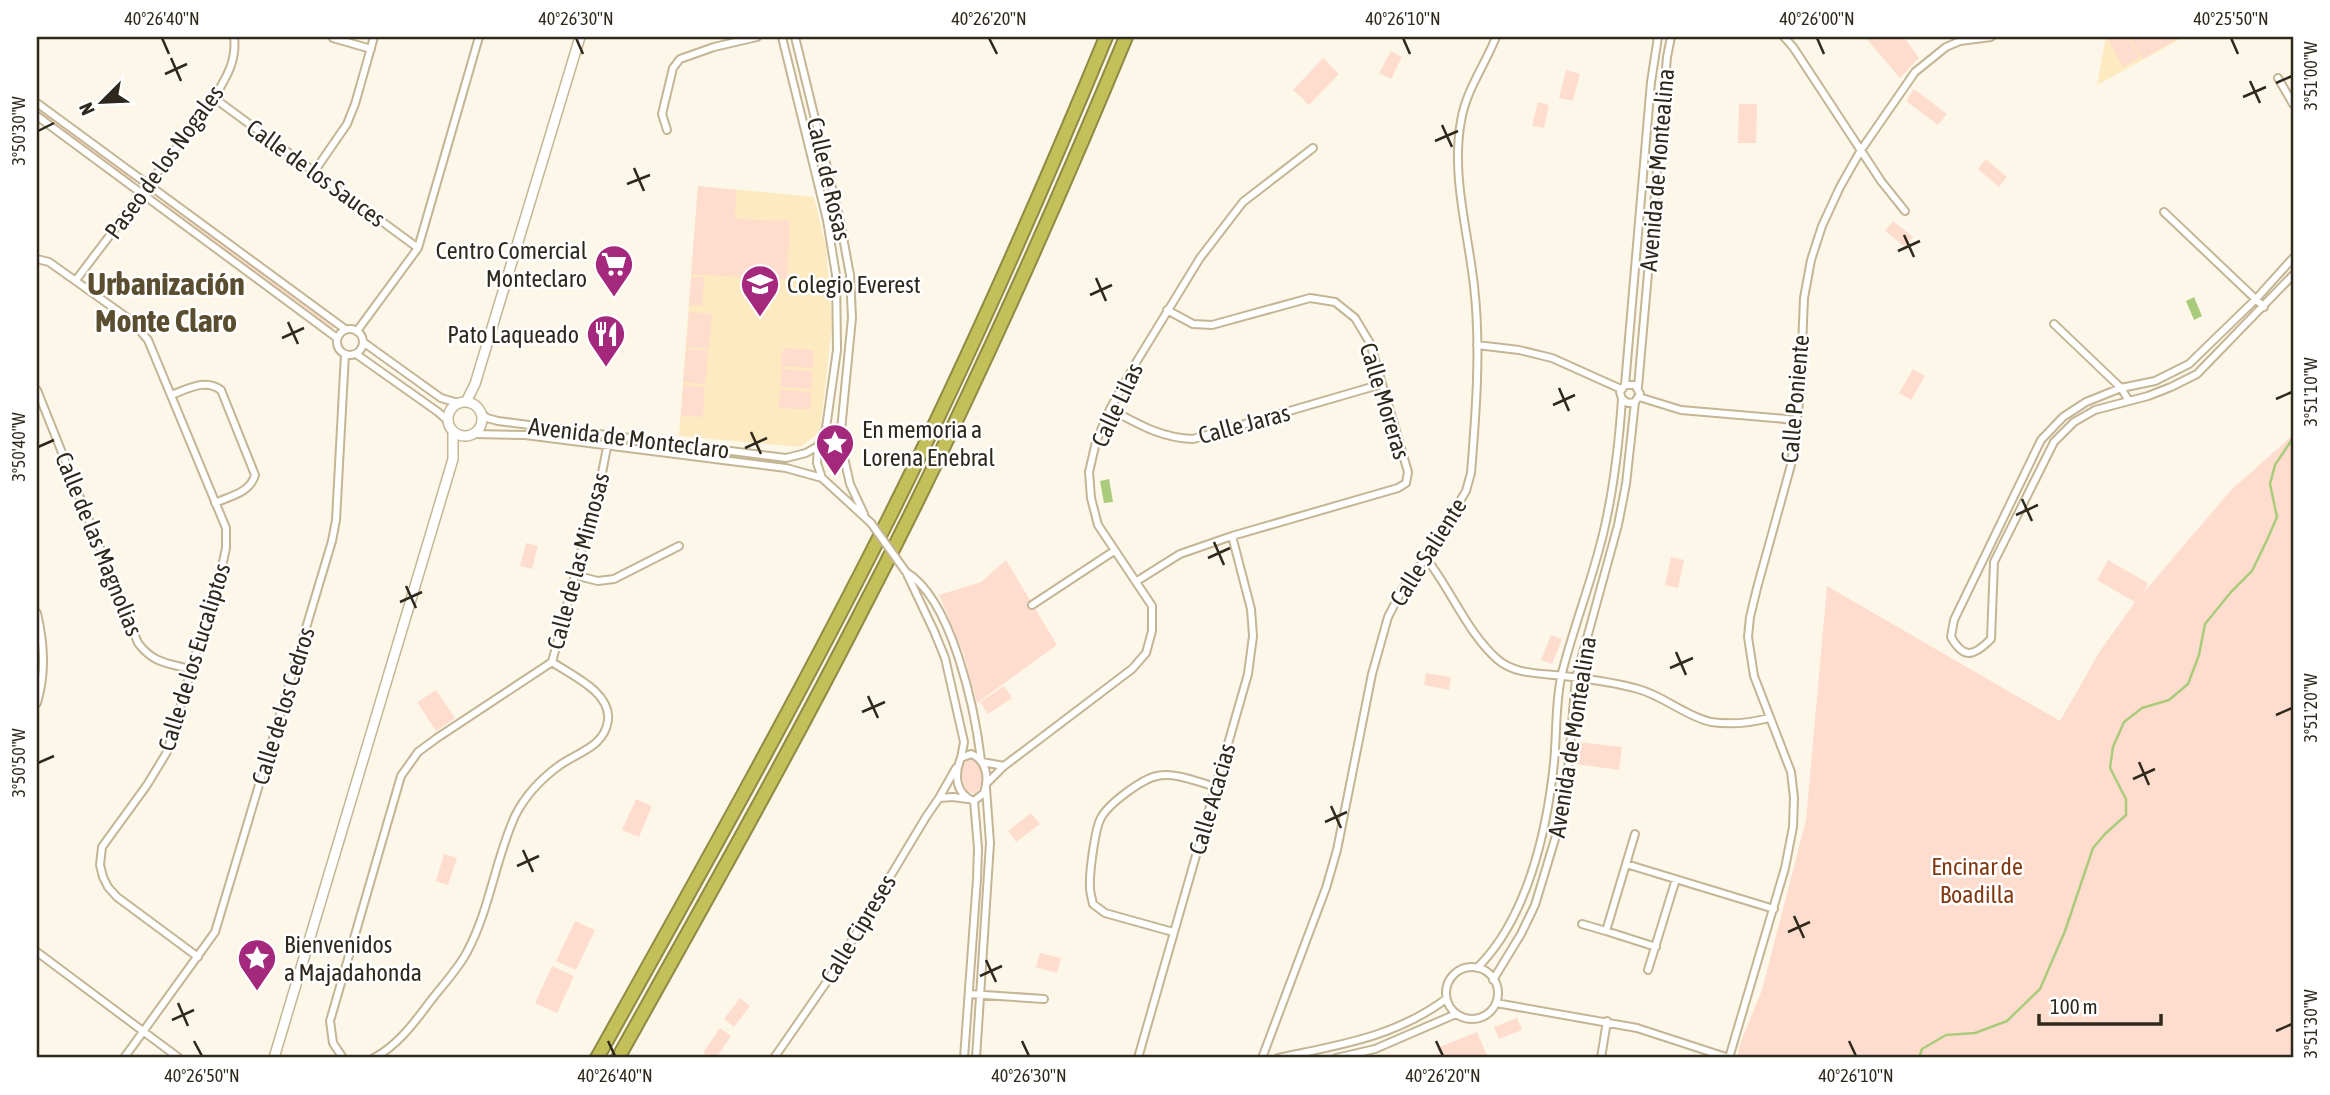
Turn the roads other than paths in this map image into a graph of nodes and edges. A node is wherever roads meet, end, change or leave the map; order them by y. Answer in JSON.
{"nodes":[{"id":1,"x":234,"y":37,"type":"edge"},
{"id":2,"x":374,"y":37,"type":"edge"},
{"id":3,"x":479,"y":37,"type":"edge"},
{"id":4,"x":580,"y":37,"type":"edge"},
{"id":5,"x":712,"y":37,"type":"edge"},
{"id":6,"x":757,"y":37,"type":"edge"},
{"id":7,"x":782,"y":37,"type":"edge"},
{"id":8,"x":795,"y":37,"type":"edge"},
{"id":9,"x":1107,"y":37,"type":"edge"},
{"id":10,"x":1126,"y":37,"type":"edge"},
{"id":11,"x":1496,"y":37,"type":"edge"},
{"id":12,"x":1658,"y":37,"type":"edge"},
{"id":13,"x":1671,"y":37,"type":"edge"},
{"id":14,"x":1784,"y":37,"type":"edge"},
{"id":15,"x":1991,"y":37,"type":"edge"},
{"id":16,"x":333,"y":38,"type":"dead end"},
{"id":17,"x":714,"y":47,"type":"junction"},
{"id":18,"x":371,"y":49,"type":"junction"},
{"id":19,"x":2278,"y":78,"type":"dead end"},
{"id":20,"x":214,"y":98,"type":"junction"},
{"id":21,"x":37,"y":103,"type":"edge"},
{"id":22,"x":2293,"y":104,"type":"edge"},
{"id":23,"x":37,"y":116,"type":"edge"},
{"id":24,"x":667,"y":130,"type":"dead end"},
{"id":25,"x":1313,"y":148,"type":"dead end"},
{"id":26,"x":1861,"y":150,"type":"junction"},
{"id":27,"x":314,"y":172,"type":"junction"},
{"id":28,"x":148,"y":185,"type":"junction"},
{"id":29,"x":141,"y":194,"type":"junction"},
{"id":30,"x":1905,"y":211,"type":"dead end"},
{"id":31,"x":2164,"y":212,"type":"dead end"},
{"id":32,"x":418,"y":248,"type":"junction"},
{"id":33,"x":2293,"y":258,"type":"edge"},
{"id":34,"x":37,"y":259,"type":"edge"},
{"id":35,"x":2293,"y":275,"type":"edge"},
{"id":36,"x":76,"y":281,"type":"junction"},
{"id":37,"x":2256,"y":299,"type":"junction"},
{"id":38,"x":2264,"y":307,"type":"junction"},
{"id":39,"x":1167,"y":310,"type":"junction"},
{"id":40,"x":2054,"y":324,"type":"dead end"},
{"id":41,"x":345,"y":329,"type":"junction"},
{"id":42,"x":357,"y":331,"type":"junction"},
{"id":43,"x":337,"y":338,"type":"junction"},
{"id":44,"x":363,"y":342,"type":"junction"},
{"id":45,"x":1476,"y":345,"type":"junction"},
{"id":46,"x":345,"y":354,"type":"junction"},
{"id":47,"x":356,"y":354,"type":"junction"},
{"id":48,"x":475,"y":384,"type":"junction"},
{"id":49,"x":1382,"y":384,"type":"junction"},
{"id":50,"x":1623,"y":387,"type":"junction"},
{"id":51,"x":1637,"y":387,"type":"junction"},
{"id":52,"x":2121,"y":388,"type":"junction"},
{"id":53,"x":37,"y":390,"type":"edge"},
{"id":54,"x":171,"y":395,"type":"junction"},
{"id":55,"x":1622,"y":399,"type":"junction"},
{"id":56,"x":1637,"y":399,"type":"junction"},
{"id":57,"x":2129,"y":401,"type":"junction"},
{"id":58,"x":462,"y":402,"type":"junction"},
{"id":59,"x":1110,"y":409,"type":"junction"},
{"id":60,"x":480,"y":410,"type":"junction"},
{"id":61,"x":1797,"y":420,"type":"junction"},
{"id":62,"x":448,"y":421,"type":"junction"},
{"id":63,"x":453,"y":432,"type":"junction"},
{"id":64,"x":471,"y":435,"type":"junction"},
{"id":65,"x":608,"y":437,"type":"junction"},
{"id":66,"x":819,"y":444,"type":"junction"},
{"id":67,"x":606,"y":446,"type":"junction"},
{"id":68,"x":842,"y":449,"type":"junction"},
{"id":69,"x":452,"y":463,"type":"junction"},
{"id":70,"x":822,"y":478,"type":"junction"},
{"id":71,"x":849,"y":479,"type":"junction"},
{"id":72,"x":835,"y":488,"type":"junction"},
{"id":73,"x":215,"y":503,"type":"junction"},
{"id":74,"x":865,"y":516,"type":"junction"},
{"id":75,"x":1232,"y":537,"type":"junction"},
{"id":76,"x":679,"y":546,"type":"dead end"},
{"id":77,"x":1114,"y":551,"type":"junction"},
{"id":78,"x":1426,"y":558,"type":"junction"},
{"id":79,"x":906,"y":572,"type":"junction"},
{"id":80,"x":574,"y":575,"type":"junction"},
{"id":81,"x":1137,"y":581,"type":"junction"},
{"id":82,"x":1032,"y":605,"type":"dead end"},
{"id":83,"x":37,"y":613,"type":"edge"},
{"id":84,"x":40,"y":660,"type":"edge"},
{"id":85,"x":552,"y":662,"type":"junction"},
{"id":86,"x":190,"y":669,"type":"junction"},
{"id":87,"x":1562,"y":676,"type":"junction"},
{"id":88,"x":1576,"y":678,"type":"junction"},
{"id":89,"x":37,"y":703,"type":"edge"},
{"id":90,"x":1769,"y":718,"type":"junction"},
{"id":91,"x":961,"y":758,"type":"junction"},
{"id":92,"x":981,"y":761,"type":"junction"},
{"id":93,"x":957,"y":766,"type":"junction"},
{"id":94,"x":1004,"y":766,"type":"junction"},
{"id":95,"x":986,"y":785,"type":"junction"},
{"id":96,"x":1216,"y":787,"type":"junction"},
{"id":97,"x":940,"y":798,"type":"junction"},
{"id":98,"x":971,"y":800,"type":"junction"},
{"id":99,"x":1635,"y":834,"type":"dead end"},
{"id":100,"x":1626,"y":864,"type":"junction"},
{"id":101,"x":1676,"y":879,"type":"junction"},
{"id":102,"x":1774,"y":909,"type":"junction"},
{"id":103,"x":1581,"y":924,"type":"dead end"},
{"id":104,"x":1605,"y":931,"type":"junction"},
{"id":105,"x":1173,"y":932,"type":"junction"},
{"id":106,"x":1656,"y":947,"type":"junction"},
{"id":107,"x":37,"y":952,"type":"edge"},
{"id":108,"x":198,"y":957,"type":"junction"},
{"id":109,"x":1477,"y":968,"type":"junction"},
{"id":110,"x":1648,"y":970,"type":"dead end"},
{"id":111,"x":1493,"y":980,"type":"junction"},
{"id":112,"x":969,"y":994,"type":"junction"},
{"id":113,"x":981,"y":995,"type":"junction"},
{"id":114,"x":1044,"y":999,"type":"dead end"},
{"id":115,"x":1446,"y":999,"type":"junction"},
{"id":116,"x":1496,"y":1003,"type":"junction"},
{"id":117,"x":1456,"y":1014,"type":"junction"},
{"id":118,"x":1608,"y":1021,"type":"junction"},
{"id":119,"x":144,"y":1032,"type":"junction"},
{"id":120,"x":124,"y":1058,"type":"edge"},
{"id":121,"x":179,"y":1058,"type":"edge"},
{"id":122,"x":274,"y":1058,"type":"edge"},
{"id":123,"x":343,"y":1058,"type":"edge"},
{"id":124,"x":374,"y":1058,"type":"edge"},
{"id":125,"x":597,"y":1058,"type":"edge"},
{"id":126,"x":618,"y":1058,"type":"edge"},
{"id":127,"x":774,"y":1058,"type":"edge"},
{"id":128,"x":964,"y":1058,"type":"edge"},
{"id":129,"x":976,"y":1058,"type":"edge"},
{"id":130,"x":1138,"y":1058,"type":"edge"},
{"id":131,"x":1262,"y":1058,"type":"edge"},
{"id":132,"x":1278,"y":1058,"type":"edge"},
{"id":133,"x":1336,"y":1058,"type":"edge"},
{"id":134,"x":1601,"y":1058,"type":"edge"},
{"id":135,"x":1729,"y":1058,"type":"edge"}],
"edges":[{"from":1,"to":20,"type":"street","name":"Paseo de los Nogales"},
{"from":2,"to":18,"type":"street"},
{"from":3,"to":32,"type":"street"},
{"from":4,"to":48,"type":"street"},
{"from":5,"to":17,"type":"street"},
{"from":6,"to":17,"type":"street"},
{"from":7,"to":66,"type":"street","name":"Calle de Rosas"},
{"from":8,"to":68,"type":"street","name":"Calle de Rosas"},
{"from":9,"to":125,"type":"highway"},
{"from":10,"to":126,"type":"highway"},
{"from":11,"to":45,"type":"street","name":"Calle Saliente"},
{"from":12,"to":50,"type":"street","name":"Avenida de Montealina"},
{"from":13,"to":51,"type":"street","name":"Avenida de Montealina"},
{"from":14,"to":26,"type":"street"},
{"from":15,"to":26,"type":"street","name":"Calle Poniente"},
{"from":16,"to":18,"type":"street"},
{"from":17,"to":24,"type":"street"},
{"from":18,"to":27,"type":"street"},
{"from":19,"to":22,"type":"street"},
{"from":20,"to":27,"type":"street","name":"Calle de los Sauces"},
{"from":20,"to":28,"type":"street","name":"Paseo de los Nogales"},
{"from":21,"to":28,"type":"street"},
{"from":23,"to":29,"type":"street"},
{"from":25,"to":39,"type":"street","name":"Calle Lilas"},
{"from":26,"to":30,"type":"street"},
{"from":26,"to":61,"type":"street","name":"Calle Poniente"},
{"from":27,"to":32,"type":"street","name":"Calle de los Sauces"},
{"from":28,"to":29,"type":"street","name":"Paseo de los Nogales"},
{"from":28,"to":41,"type":"street"},
{"from":29,"to":36,"type":"street","name":"Paseo de los Nogales"},
{"from":29,"to":43,"type":"street"},
{"from":31,"to":37,"type":"street"},
{"from":32,"to":42,"type":"street"},
{"from":33,"to":37,"type":"street"},
{"from":34,"to":36,"type":"street","name":"Calle de los Eucaliptos"},
{"from":35,"to":38,"type":"street"},
{"from":36,"to":54,"type":"street","name":"Calle de los Eucaliptos"},
{"from":37,"to":38,"type":"street"},
{"from":37,"to":52,"type":"street"},
{"from":38,"to":57,"type":"street"},
{"from":39,"to":49,"type":"street","name":"Calle Moreras"},
{"from":39,"to":59,"type":"street","name":"Calle Lilas"},
{"from":40,"to":52,"type":"street"},
{"from":41,"to":42,"type":"street"},
{"from":41,"to":43,"type":"street"},
{"from":42,"to":44,"type":"street"},
{"from":43,"to":46,"type":"street"},
{"from":44,"to":47,"type":"street"},
{"from":44,"to":58,"type":"street"},
{"from":45,"to":50,"type":"street"},
{"from":45,"to":78,"type":"street","name":"Calle Saliente"},
{"from":46,"to":47,"type":"street"},
{"from":46,"to":108,"type":"street","name":"Calle de los Cedros"},
{"from":47,"to":62,"type":"street"},
{"from":48,"to":58,"type":"street"},
{"from":48,"to":60,"type":"street"},
{"from":49,"to":59,"type":"street","name":"Calle Jaras"},
{"from":49,"to":75,"type":"street","name":"Calle Moreras"},
{"from":50,"to":51,"type":"street"},
{"from":50,"to":55,"type":"street"},
{"from":51,"to":56,"type":"street"},
{"from":52,"to":57,"type":"street"},
{"from":52,"to":57,"type":"street"},
{"from":53,"to":86,"type":"street","name":"Calle de las Magnolias"},
{"from":54,"to":73,"type":"street","name":"Calle de los Eucaliptos"},
{"from":54,"to":73,"type":"street"},
{"from":55,"to":56,"type":"street"},
{"from":55,"to":87,"type":"street","name":"Avenida de Montealina"},
{"from":56,"to":61,"type":"street"},
{"from":56,"to":88,"type":"street","name":"Avenida de Montealina"},
{"from":58,"to":60,"type":"street"},
{"from":58,"to":62,"type":"street"},
{"from":59,"to":77,"type":"street","name":"Calle Lilas"},
{"from":60,"to":64,"type":"street"},
{"from":60,"to":65,"type":"street","name":"Avenida de Monteclaro"},
{"from":61,"to":90,"type":"street","name":"Calle Poniente"},
{"from":62,"to":63,"type":"street"},
{"from":63,"to":64,"type":"street"},
{"from":63,"to":69,"type":"street"},
{"from":64,"to":67,"type":"street","name":"Avenida de Monteclaro"},
{"from":64,"to":69,"type":"street"},
{"from":65,"to":66,"type":"street","name":"Avenida de Monteclaro"},
{"from":65,"to":67,"type":"street","name":"Calle de las Mimosas"},
{"from":66,"to":68,"type":"street"},
{"from":66,"to":70,"type":"street","name":"Calle de Rosas"},
{"from":67,"to":70,"type":"street","name":"Avenida de Monteclaro"},
{"from":67,"to":80,"type":"street","name":"Calle de las Mimosas"},
{"from":68,"to":71,"type":"street","name":"Calle de Rosas"},
{"from":69,"to":122,"type":"street"},
{"from":70,"to":72,"type":"street"},
{"from":71,"to":72,"type":"street"},
{"from":71,"to":74,"type":"street"},
{"from":72,"to":74,"type":"street"},
{"from":73,"to":86,"type":"street","name":"Calle de los Eucaliptos"},
{"from":74,"to":79,"type":"street","bridge":true},
{"from":75,"to":81,"type":"street","name":"Calle Moreras"},
{"from":75,"to":96,"type":"street","name":"Calle Acacias"},
{"from":76,"to":80,"type":"street"},
{"from":77,"to":81,"type":"street","name":"Calle Lilas"},
{"from":77,"to":82,"type":"street"},
{"from":78,"to":87,"type":"street"},
{"from":78,"to":131,"type":"street","name":"Calle Saliente"},
{"from":79,"to":91,"type":"street"},
{"from":79,"to":92,"type":"street"},
{"from":80,"to":85,"type":"street","name":"Calle de las Mimosas"},
{"from":81,"to":94,"type":"street","name":"Calle Lilas"},
{"from":83,"to":84,"type":"street"},
{"from":84,"to":89,"type":"street"},
{"from":85,"to":123,"type":"street","name":"Calle de las Mimosas"},
{"from":85,"to":124,"type":"street"},
{"from":86,"to":108,"type":"street","name":"Calle de los Eucaliptos"},
{"from":87,"to":88,"type":"street"},
{"from":87,"to":109,"type":"street","name":"Avenida de Montealina"},
{"from":88,"to":90,"type":"street"},
{"from":88,"to":111,"type":"street","name":"Avenida de Montealina"},
{"from":90,"to":102,"type":"street","name":"Calle Poniente"},
{"from":91,"to":92,"type":"street"},
{"from":91,"to":93,"type":"street"},
{"from":92,"to":94,"type":"street"},
{"from":92,"to":95,"type":"street"},
{"from":93,"to":97,"type":"street","name":"Calle Cipreses"},
{"from":93,"to":98,"type":"street"},
{"from":94,"to":95,"type":"street","name":"Calle Lilas"},
{"from":95,"to":98,"type":"street"},
{"from":95,"to":113,"type":"street"},
{"from":96,"to":105,"type":"street","name":"Calle Acacias"},
{"from":96,"to":105,"type":"street"},
{"from":97,"to":98,"type":"street"},
{"from":97,"to":127,"type":"street","name":"Calle Cipreses"},
{"from":98,"to":112,"type":"street"},
{"from":99,"to":100,"type":"street"},
{"from":100,"to":101,"type":"street"},
{"from":100,"to":104,"type":"street"},
{"from":101,"to":102,"type":"street"},
{"from":101,"to":106,"type":"street"},
{"from":102,"to":135,"type":"street","name":"Calle Poniente"},
{"from":103,"to":104,"type":"street"},
{"from":104,"to":106,"type":"street"},
{"from":105,"to":130,"type":"street","name":"Calle Acacias"},
{"from":106,"to":110,"type":"street"},
{"from":107,"to":119,"type":"street"},
{"from":108,"to":119,"type":"street","name":"Calle de los Cedros"},
{"from":109,"to":111,"type":"street"},
{"from":109,"to":115,"type":"street"},
{"from":111,"to":116,"type":"street"},
{"from":112,"to":113,"type":"street"},
{"from":112,"to":128,"type":"street"},
{"from":113,"to":114,"type":"street"},
{"from":113,"to":129,"type":"street"},
{"from":115,"to":117,"type":"street"},
{"from":115,"to":132,"type":"street"},
{"from":116,"to":117,"type":"street"},
{"from":116,"to":118,"type":"street"},
{"from":117,"to":133,"type":"street"},
{"from":118,"to":134,"type":"street"},
{"from":118,"to":135,"type":"street"},
{"from":119,"to":120,"type":"street","name":"Calle de los Cedros"},
{"from":119,"to":121,"type":"street"}]}
